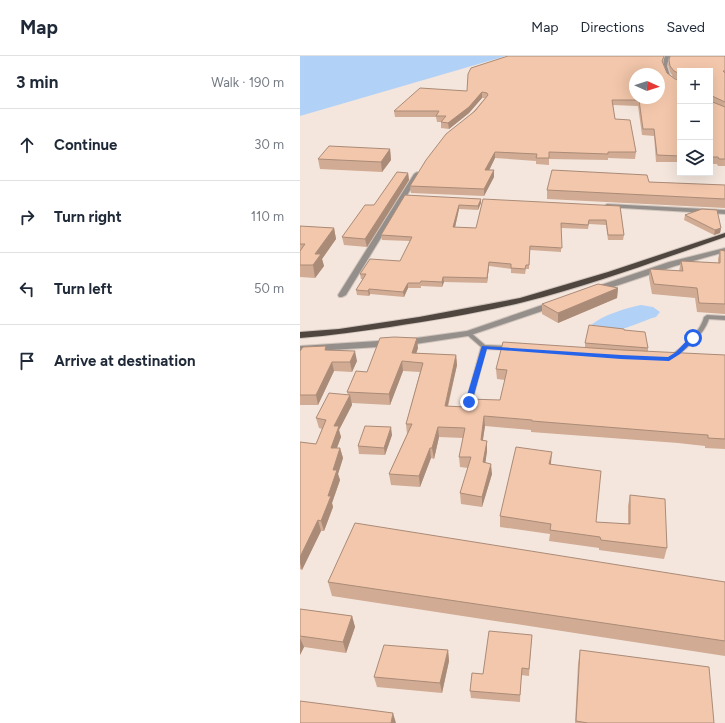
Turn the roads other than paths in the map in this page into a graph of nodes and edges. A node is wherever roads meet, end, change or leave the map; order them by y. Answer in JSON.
{"nodes":[{"id":1,"x":688,"y":57,"type":"edge"},
{"id":2,"x":677,"y":83,"type":"edge"},
{"id":3,"x":422,"y":166,"type":"edge"},
{"id":4,"x":404,"y":196,"type":"junction"},
{"id":5,"x":412,"y":197,"type":"edge"},
{"id":6,"x":603,"y":206,"type":"edge"},
{"id":7,"x":725,"y":212,"type":"edge"},
{"id":8,"x":725,"y":235,"type":"edge"},
{"id":9,"x":725,"y":250,"type":"edge"},
{"id":10,"x":589,"y":292,"type":"edge"},
{"id":11,"x":342,"y":294,"type":"dead end"},
{"id":12,"x":566,"y":300,"type":"edge"},
{"id":13,"x":725,"y":318,"type":"edge"},
{"id":14,"x":468,"y":333,"type":"junction"},
{"id":15,"x":300,"y":335,"type":"edge"},
{"id":16,"x":484,"y":347,"type":"junction"},
{"id":17,"x":517,"y":348,"type":"edge"},
{"id":18,"x":303,"y":350,"type":"edge"},
{"id":19,"x":677,"y":360,"type":"edge"},
{"id":20,"x":469,"y":402,"type":"edge"}],
"edges":[{"from":1,"to":2,"type":"street"},
{"from":3,"to":4,"type":"street"},
{"from":4,"to":5,"type":"street"},
{"from":4,"to":11,"type":"street"},
{"from":6,"to":7,"type":"street"},
{"from":8,"to":15,"type":"main road"},
{"from":9,"to":10,"type":"street"},
{"from":12,"to":14,"type":"street"},
{"from":13,"to":19,"type":"lane"},
{"from":14,"to":16,"type":"lane"},
{"from":14,"to":18,"type":"street"},
{"from":16,"to":17,"type":"lane"},
{"from":16,"to":20,"type":"lane"}]}
